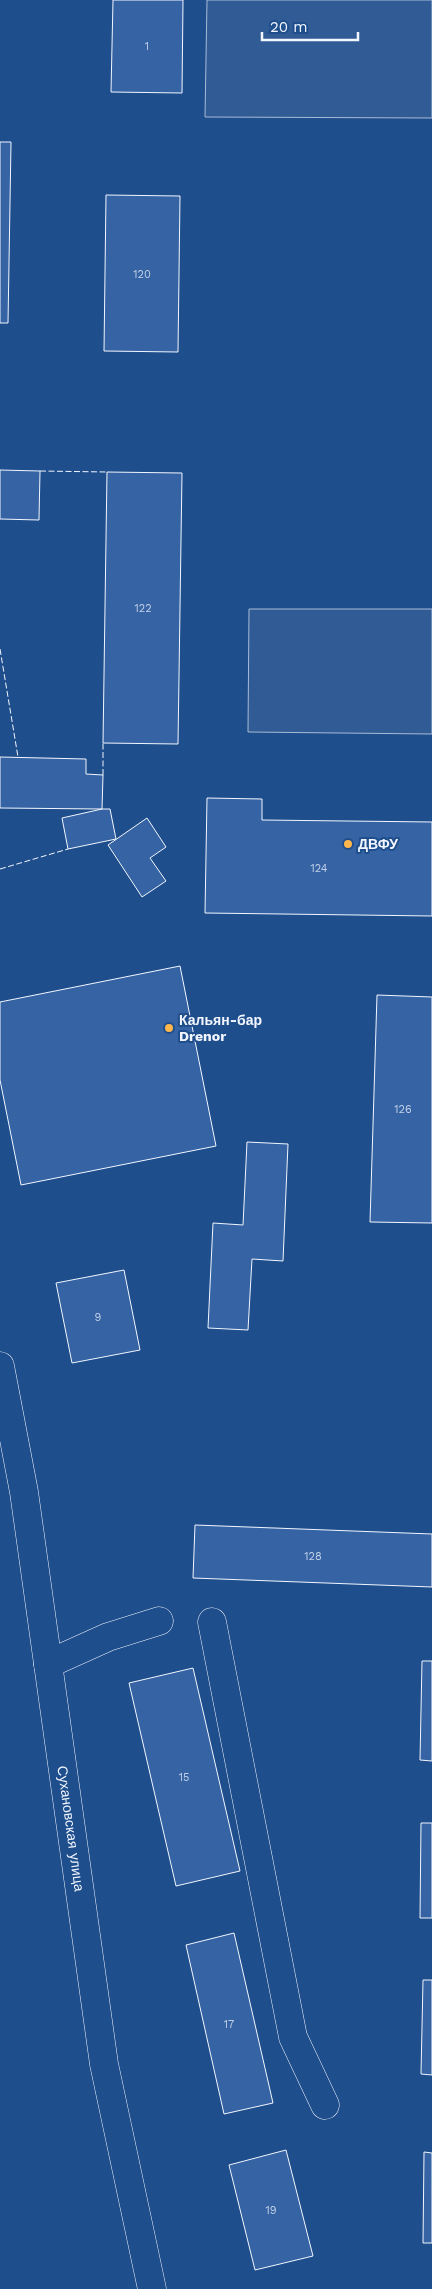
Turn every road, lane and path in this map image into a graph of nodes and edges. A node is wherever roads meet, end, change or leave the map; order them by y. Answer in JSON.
{"nodes":[{"id":1,"x":0,"y":1366,"type":"edge"},
{"id":2,"x":159,"y":1621,"type":"dead end"},
{"id":3,"x":212,"y":1622,"type":"dead end"},
{"id":4,"x":48,"y":1664,"type":"junction"},
{"id":5,"x":325,"y":2105,"type":"dead end"},
{"id":6,"x":152,"y":2289,"type":"edge"}],
"edges":[{"from":1,"to":4,"type":"street","name":"Сухановская улица"},
{"from":2,"to":4,"type":"street"},
{"from":3,"to":5,"type":"street"},
{"from":4,"to":6,"type":"street","name":"Сухановская улица"}]}
